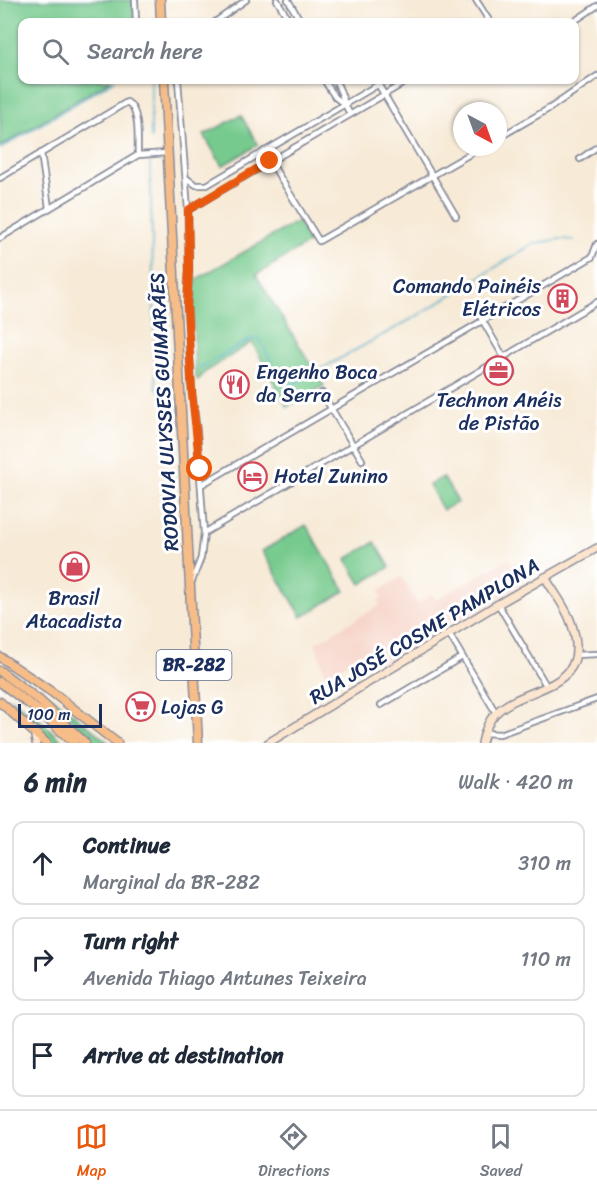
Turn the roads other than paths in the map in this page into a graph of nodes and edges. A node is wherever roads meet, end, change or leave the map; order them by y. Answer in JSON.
{"nodes":[{"id":1,"x":135,"y":0,"type":"edge"},
{"id":2,"x":160,"y":0,"type":"edge"},
{"id":3,"x":246,"y":0,"type":"edge"},
{"id":4,"x":277,"y":0,"type":"edge"},
{"id":5,"x":288,"y":0,"type":"edge"},
{"id":6,"x":476,"y":0,"type":"edge"},
{"id":7,"x":595,"y":7,"type":"edge"},
{"id":8,"x":597,"y":15,"type":"edge"},
{"id":9,"x":136,"y":18,"type":"edge"},
{"id":10,"x":161,"y":18,"type":"edge"},
{"id":11,"x":220,"y":18,"type":"edge"},
{"id":12,"x":288,"y":18,"type":"edge"},
{"id":13,"x":299,"y":18,"type":"edge"},
{"id":14,"x":485,"y":18,"type":"edge"},
{"id":15,"x":579,"y":18,"type":"edge"},
{"id":16,"x":597,"y":76,"type":"edge"},
{"id":17,"x":164,"y":84,"type":"edge"},
{"id":18,"x":178,"y":84,"type":"edge"},
{"id":19,"x":326,"y":84,"type":"edge"},
{"id":20,"x":338,"y":84,"type":"edge"},
{"id":21,"x":378,"y":84,"type":"joint"},
{"id":22,"x":401,"y":84,"type":"edge"},
{"id":23,"x":384,"y":94,"type":"junction"},
{"id":24,"x":344,"y":104,"type":"junction"},
{"id":25,"x":350,"y":114,"type":"junction"},
{"id":26,"x":507,"y":133,"type":"edge"},
{"id":27,"x":597,"y":147,"type":"edge"},
{"id":28,"x":264,"y":151,"type":"junction"},
{"id":29,"x":41,"y":153,"type":"junction"},
{"id":30,"x":167,"y":153,"type":"junction"},
{"id":31,"x":138,"y":155,"type":"junction"},
{"id":32,"x":466,"y":156,"type":"edge"},
{"id":33,"x":580,"y":159,"type":"dead end"},
{"id":34,"x":270,"y":161,"type":"junction"},
{"id":35,"x":432,"y":176,"type":"junction"},
{"id":36,"x":186,"y":177,"type":"junction"},
{"id":37,"x":0,"y":178,"type":"edge"},
{"id":38,"x":49,"y":208,"type":"junction"},
{"id":39,"x":188,"y":210,"type":"junction"},
{"id":40,"x":456,"y":216,"type":"dead end"},
{"id":41,"x":0,"y":238,"type":"edge"},
{"id":42,"x":597,"y":244,"type":"edge"},
{"id":43,"x":597,"y":302,"type":"edge"},
{"id":44,"x":472,"y":304,"type":"dead end"},
{"id":45,"x":482,"y":321,"type":"junction"},
{"id":46,"x":504,"y":357,"type":"junction"},
{"id":47,"x":513,"y":373,"type":"dead end"},
{"id":48,"x":322,"y":393,"type":"dead end"},
{"id":49,"x":332,"y":409,"type":"junction"},
{"id":50,"x":354,"y":445,"type":"junction"},
{"id":51,"x":362,"y":460,"type":"dead end"},
{"id":52,"x":201,"y":485,"type":"junction"},
{"id":53,"x":204,"y":533,"type":"junction"},
{"id":54,"x":597,"y":548,"type":"edge"},
{"id":55,"x":545,"y":578,"type":"junction"},
{"id":56,"x":189,"y":586,"type":"junction"},
{"id":57,"x":498,"y":604,"type":"junction"},
{"id":58,"x":449,"y":634,"type":"junction"},
{"id":59,"x":597,"y":654,"type":"edge"},
{"id":60,"x":576,"y":655,"type":"junction"},
{"id":61,"x":0,"y":657,"type":"edge"},
{"id":62,"x":462,"y":657,"type":"junction"},
{"id":63,"x":0,"y":672,"type":"edge"},
{"id":64,"x":0,"y":682,"type":"edge"},
{"id":65,"x":547,"y":687,"type":"junction"},
{"id":66,"x":0,"y":688,"type":"edge"},
{"id":67,"x":23,"y":699,"type":"junction"},
{"id":68,"x":597,"y":699,"type":"edge"},
{"id":69,"x":0,"y":702,"type":"edge"},
{"id":70,"x":381,"y":705,"type":"dead end"},
{"id":71,"x":496,"y":713,"type":"junction"},
{"id":72,"x":34,"y":730,"type":"junction"},
{"id":73,"x":484,"y":733,"type":"junction"},
{"id":74,"x":36,"y":743,"type":"edge"},
{"id":75,"x":46,"y":743,"type":"edge"},
{"id":76,"x":74,"y":743,"type":"edge"},
{"id":77,"x":85,"y":743,"type":"edge"},
{"id":78,"x":116,"y":743,"type":"edge"},
{"id":79,"x":198,"y":743,"type":"edge"},
{"id":80,"x":268,"y":743,"type":"edge"},
{"id":81,"x":482,"y":743,"type":"edge"}],
"edges":[{"from":1,"to":9,"type":"street"},
{"from":2,"to":10,"type":"highway"},
{"from":3,"to":11,"type":"street"},
{"from":4,"to":12,"type":"street"},
{"from":5,"to":13,"type":"street"},
{"from":6,"to":14,"type":"street"},
{"from":7,"to":8,"type":"street"},
{"from":7,"to":15,"type":"street"},
{"from":16,"to":26,"type":"street"},
{"from":17,"to":30,"type":"highway","name":"RODOVIA ULYSSES GUIMARÃES","number":"BR-282"},
{"from":18,"to":36,"type":"street"},
{"from":19,"to":24,"type":"street"},
{"from":20,"to":24,"type":"street"},
{"from":21,"to":23,"type":"street"},
{"from":21,"to":24,"type":"street"},
{"from":22,"to":23,"type":"street"},
{"from":23,"to":25,"type":"street"},
{"from":23,"to":35,"type":"street"},
{"from":24,"to":25,"type":"street"},
{"from":24,"to":28,"type":"street"},
{"from":25,"to":34,"type":"street"},
{"from":27,"to":33,"type":"street"},
{"from":28,"to":34,"type":"street"},
{"from":28,"to":36,"type":"street"},
{"from":29,"to":31,"type":"street"},
{"from":29,"to":37,"type":"street"},
{"from":29,"to":38,"type":"street"},
{"from":30,"to":31,"type":"street"},
{"from":30,"to":56,"type":"highway","name":"RODOVIA ULYSSES GUIMARÃES","number":"BR-282"},
{"from":31,"to":38,"type":"street"},
{"from":32,"to":35,"type":"street"},
{"from":34,"to":35,"type":"street"},
{"from":34,"to":39,"type":"street"},
{"from":35,"to":40,"type":"street"},
{"from":36,"to":39,"type":"street"},
{"from":38,"to":41,"type":"street"},
{"from":39,"to":52,"type":"street"},
{"from":42,"to":45,"type":"street"},
{"from":43,"to":46,"type":"street"},
{"from":44,"to":45,"type":"street"},
{"from":45,"to":46,"type":"street"},
{"from":45,"to":49,"type":"street"},
{"from":46,"to":47,"type":"street"},
{"from":46,"to":50,"type":"street"},
{"from":48,"to":49,"type":"street"},
{"from":49,"to":50,"type":"street"},
{"from":49,"to":52,"type":"street"},
{"from":50,"to":51,"type":"street"},
{"from":50,"to":53,"type":"street"},
{"from":52,"to":53,"type":"street"},
{"from":53,"to":56,"type":"street"},
{"from":54,"to":55,"type":"main road","name":"RUA JOSÉ COSME PAMPLONA"},
{"from":55,"to":57,"type":"main road","name":"RUA JOSÉ COSME PAMPLONA"},
{"from":55,"to":60,"type":"main road"},
{"from":56,"to":79,"type":"highway","name":"RODOVIA ULYSSES GUIMARÃES","number":"BR-282"},
{"from":57,"to":58,"type":"main road","name":"RUA JOSÉ COSME PAMPLONA"},
{"from":57,"to":65,"type":"street"},
{"from":58,"to":62,"type":"street"},
{"from":58,"to":80,"type":"main road","name":"RUA JOSÉ COSME PAMPLONA"},
{"from":59,"to":60,"type":"street"},
{"from":60,"to":65,"type":"main road"},
{"from":61,"to":78,"type":"highway"},
{"from":62,"to":70,"type":"street"},
{"from":62,"to":71,"type":"street"},
{"from":63,"to":77,"type":"highway"},
{"from":64,"to":67,"type":"highway"},
{"from":65,"to":71,"type":"main road"},
{"from":66,"to":67,"type":"highway"},
{"from":67,"to":76,"type":"highway"},
{"from":68,"to":73,"type":"street"},
{"from":69,"to":72,"type":"highway"},
{"from":71,"to":73,"type":"main road"},
{"from":72,"to":74,"type":"main road"},
{"from":72,"to":75,"type":"highway"},
{"from":73,"to":81,"type":"main road"}]}
